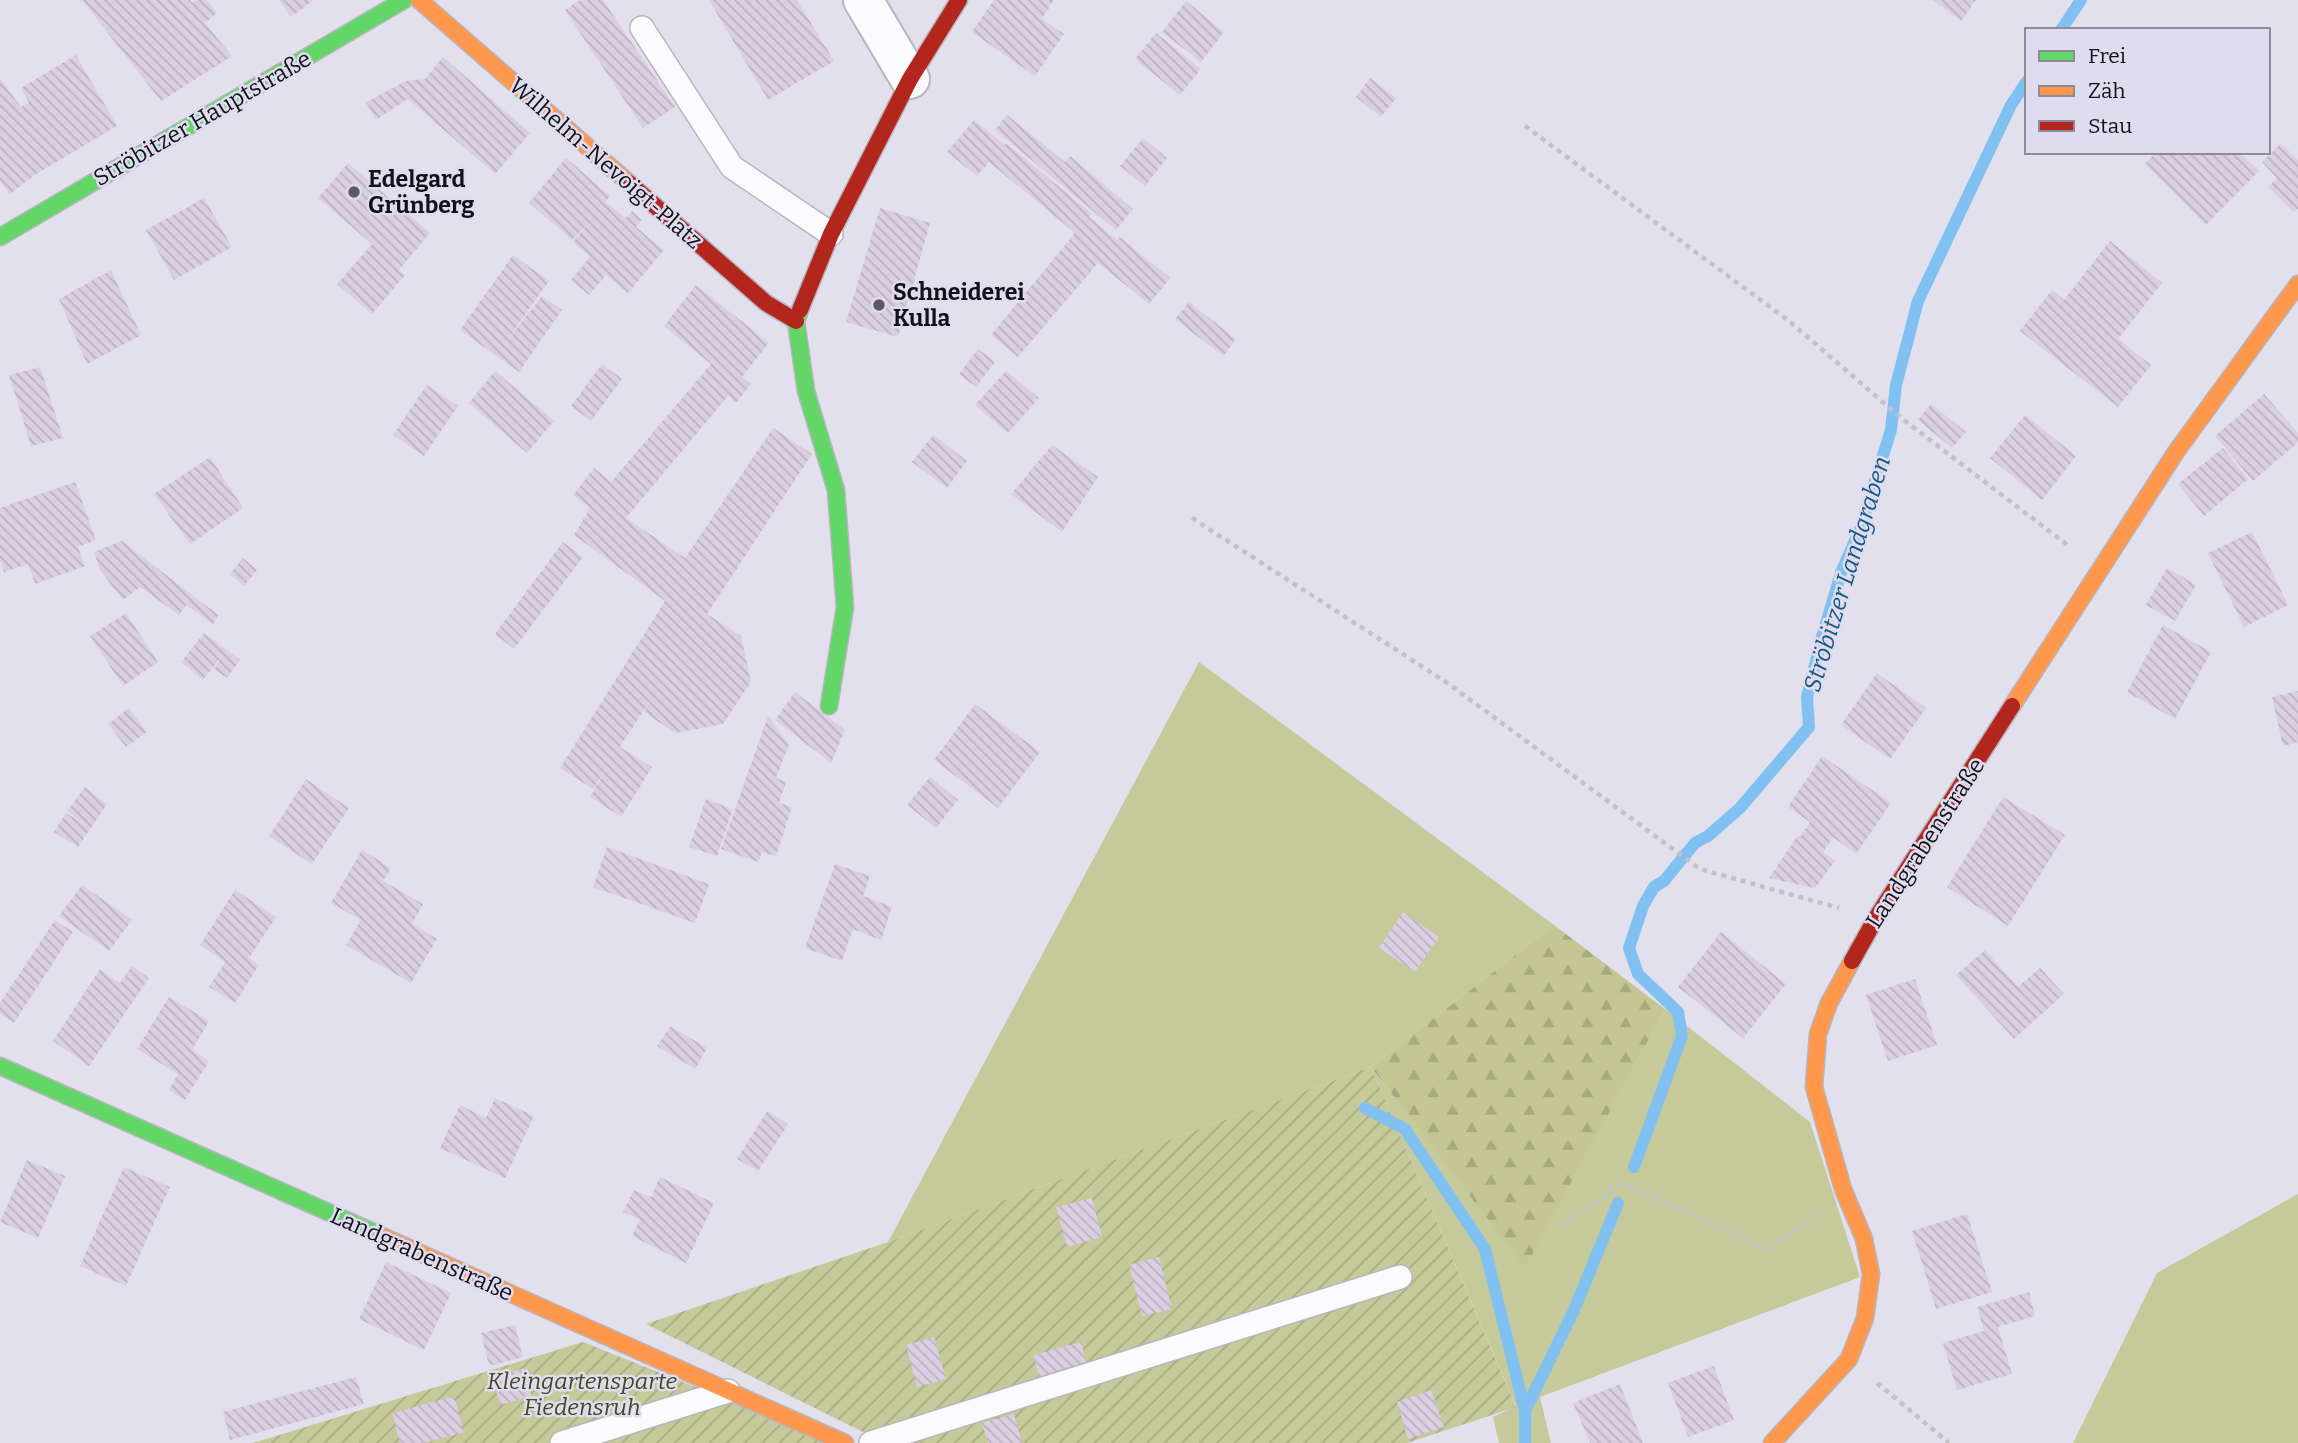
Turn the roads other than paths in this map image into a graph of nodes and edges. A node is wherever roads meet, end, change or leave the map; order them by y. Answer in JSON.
{"nodes":[{"id":1,"x":404,"y":0,"type":"edge"},
{"id":2,"x":419,"y":0,"type":"edge"},
{"id":3,"x":863,"y":0,"type":"edge"},
{"id":4,"x":959,"y":0,"type":"edge"},
{"id":5,"x":642,"y":28,"type":"dead end"},
{"id":6,"x":911,"y":79,"type":"junction"},
{"id":7,"x":831,"y":234,"type":"junction"},
{"id":8,"x":0,"y":237,"type":"edge"},
{"id":9,"x":2298,"y":284,"type":"edge"},
{"id":10,"x":796,"y":321,"type":"junction"},
{"id":11,"x":829,"y":706,"type":"dead end"},
{"id":12,"x":0,"y":1066,"type":"edge"},
{"id":13,"x":1400,"y":1277,"type":"dead end"},
{"id":14,"x":728,"y":1391,"type":"junction"},
{"id":15,"x":562,"y":1443,"type":"edge"},
{"id":16,"x":845,"y":1443,"type":"edge"},
{"id":17,"x":871,"y":1443,"type":"edge"},
{"id":18,"x":1772,"y":1443,"type":"edge"}],
"edges":[{"from":1,"to":8,"type":"street","name":"Ströbitzer Hauptstraße"},
{"from":2,"to":10,"type":"street","name":"Wilhelm-Nevoigt-Platz"},
{"from":3,"to":6,"type":"street"},
{"from":4,"to":6,"type":"street"},
{"from":5,"to":7,"type":"lane"},
{"from":6,"to":7,"type":"street"},
{"from":7,"to":10,"type":"street"},
{"from":9,"to":18,"type":"street","name":"Landgrabenstraße"},
{"from":10,"to":11,"type":"street"},
{"from":12,"to":14,"type":"street","name":"Landgrabenstraße"},
{"from":13,"to":17,"type":"lane"},
{"from":14,"to":15,"type":"lane"},
{"from":14,"to":16,"type":"street","name":"Landgrabenstraße"}]}
